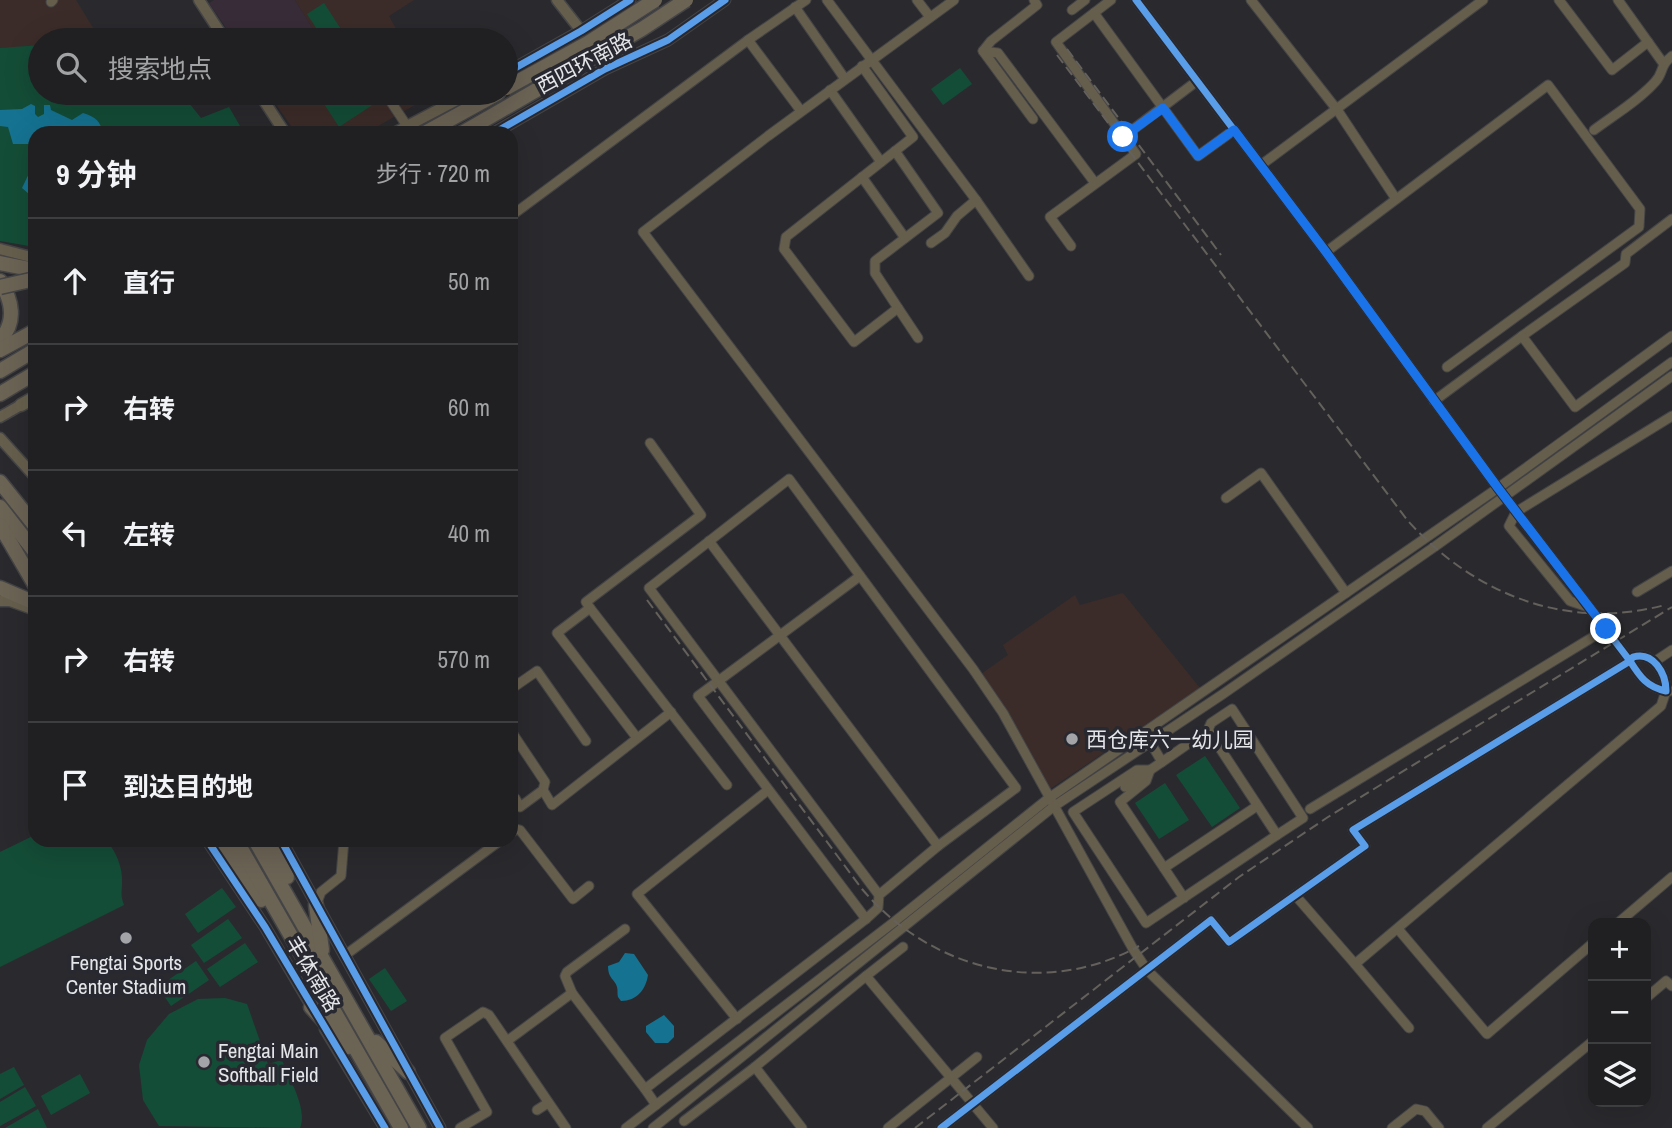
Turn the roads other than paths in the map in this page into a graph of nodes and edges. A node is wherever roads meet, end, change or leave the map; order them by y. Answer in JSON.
{"nodes":[{"id":1,"x":199,"y":0,"type":"edge"},
{"id":2,"x":557,"y":0,"type":"edge"},
{"id":3,"x":629,"y":0,"type":"edge"},
{"id":4,"x":655,"y":0,"type":"edge"},
{"id":5,"x":686,"y":0,"type":"edge"},
{"id":6,"x":725,"y":0,"type":"edge"},
{"id":7,"x":806,"y":0,"type":"edge"},
{"id":8,"x":827,"y":0,"type":"edge"},
{"id":9,"x":917,"y":0,"type":"edge"},
{"id":10,"x":954,"y":0,"type":"edge"},
{"id":11,"x":1034,"y":0,"type":"edge"},
{"id":12,"x":1085,"y":0,"type":"edge"},
{"id":13,"x":1111,"y":0,"type":"edge"},
{"id":14,"x":1136,"y":0,"type":"edge"},
{"id":15,"x":1251,"y":0,"type":"edge"},
{"id":16,"x":1483,"y":0,"type":"edge"},
{"id":17,"x":1559,"y":0,"type":"edge"},
{"id":18,"x":1618,"y":0,"type":"edge"},
{"id":19,"x":795,"y":7,"type":"junction"},
{"id":20,"x":1072,"y":10,"type":"dead end"},
{"id":21,"x":1094,"y":13,"type":"junction"},
{"id":22,"x":634,"y":15,"type":"junction"},
{"id":23,"x":930,"y":18,"type":"junction"},
{"id":24,"x":217,"y":28,"type":"edge"},
{"id":25,"x":585,"y":36,"type":"junction"},
{"id":26,"x":748,"y":40,"type":"junction"},
{"id":27,"x":1648,"y":42,"type":"junction"},
{"id":28,"x":983,"y":51,"type":"junction"},
{"id":29,"x":1672,"y":55,"type":"edge"},
{"id":30,"x":598,"y":56,"type":"junction"},
{"id":31,"x":872,"y":59,"type":"junction"},
{"id":32,"x":1663,"y":63,"type":"junction"},
{"id":33,"x":862,"y":66,"type":"junction"},
{"id":34,"x":518,"y":68,"type":"edge"},
{"id":35,"x":605,"y":69,"type":"junction"},
{"id":36,"x":845,"y":79,"type":"junction"},
{"id":37,"x":518,"y":80,"type":"edge"},
{"id":38,"x":518,"y":81,"type":"edge"},
{"id":39,"x":1197,"y":81,"type":"junction"},
{"id":40,"x":830,"y":90,"type":"junction"},
{"id":41,"x":518,"y":101,"type":"edge"},
{"id":42,"x":518,"y":101,"type":"edge"},
{"id":43,"x":267,"y":105,"type":"edge"},
{"id":44,"x":393,"y":105,"type":"edge"},
{"id":45,"x":447,"y":105,"type":"edge"},
{"id":46,"x":475,"y":105,"type":"edge"},
{"id":47,"x":510,"y":105,"type":"edge"},
{"id":48,"x":511,"y":105,"type":"edge"},
{"id":49,"x":1163,"y":108,"type":"junction"},
{"id":50,"x":1336,"y":109,"type":"junction"},
{"id":51,"x":800,"y":111,"type":"junction"},
{"id":52,"x":1033,"y":119,"type":"dead end"},
{"id":53,"x":280,"y":126,"type":"edge"},
{"id":54,"x":407,"y":126,"type":"joint"},
{"id":55,"x":437,"y":126,"type":"edge"},
{"id":56,"x":474,"y":126,"type":"edge"},
{"id":57,"x":474,"y":126,"type":"edge"},
{"id":58,"x":506,"y":126,"type":"edge"},
{"id":59,"x":1234,"y":130,"type":"junction"},
{"id":60,"x":1594,"y":130,"type":"dead end"},
{"id":61,"x":1123,"y":137,"type":"junction"},
{"id":62,"x":895,"y":151,"type":"junction"},
{"id":63,"x":881,"y":162,"type":"junction"},
{"id":64,"x":1261,"y":165,"type":"junction"},
{"id":65,"x":862,"y":177,"type":"junction"},
{"id":66,"x":1095,"y":183,"type":"junction"},
{"id":67,"x":1396,"y":199,"type":"junction"},
{"id":68,"x":976,"y":200,"type":"junction"},
{"id":69,"x":518,"y":211,"type":"edge"},
{"id":70,"x":1672,"y":219,"type":"edge"},
{"id":71,"x":905,"y":238,"type":"junction"},
{"id":72,"x":932,"y":243,"type":"dead end"},
{"id":73,"x":1071,"y":246,"type":"dead end"},
{"id":74,"x":0,"y":249,"type":"edge"},
{"id":75,"x":1326,"y":252,"type":"junction"},
{"id":76,"x":28,"y":256,"type":"edge"},
{"id":77,"x":0,"y":263,"type":"edge"},
{"id":78,"x":28,"y":269,"type":"edge"},
{"id":79,"x":1029,"y":276,"type":"dead end"},
{"id":80,"x":0,"y":281,"type":"edge"},
{"id":81,"x":28,"y":281,"type":"edge"},
{"id":82,"x":0,"y":287,"type":"edge"},
{"id":83,"x":898,"y":308,"type":"junction"},
{"id":84,"x":28,"y":335,"type":"edge"},
{"id":85,"x":1522,"y":336,"type":"junction"},
{"id":86,"x":1672,"y":336,"type":"edge"},
{"id":87,"x":918,"y":338,"type":"dead end"},
{"id":88,"x":0,"y":340,"type":"edge"},
{"id":89,"x":0,"y":350,"type":"edge"},
{"id":90,"x":28,"y":354,"type":"edge"},
{"id":91,"x":1672,"y":362,"type":"edge"},
{"id":92,"x":1447,"y":367,"type":"dead end"},
{"id":93,"x":0,"y":371,"type":"edge"},
{"id":94,"x":1672,"y":376,"type":"edge"},
{"id":95,"x":28,"y":377,"type":"edge"},
{"id":96,"x":0,"y":394,"type":"edge"},
{"id":97,"x":28,"y":401,"type":"edge"},
{"id":98,"x":1434,"y":401,"type":"junction"},
{"id":99,"x":20,"y":405,"type":"joint"},
{"id":100,"x":1672,"y":416,"type":"edge"},
{"id":101,"x":0,"y":417,"type":"edge"},
{"id":102,"x":0,"y":438,"type":"edge"},
{"id":103,"x":650,"y":443,"type":"dead end"},
{"id":104,"x":28,"y":469,"type":"edge"},
{"id":105,"x":0,"y":482,"type":"edge"},
{"id":106,"x":1501,"y":492,"type":"junction"},
{"id":107,"x":1226,"y":498,"type":"dead end"},
{"id":108,"x":0,"y":507,"type":"edge"},
{"id":109,"x":1516,"y":512,"type":"junction"},
{"id":110,"x":28,"y":517,"type":"edge"},
{"id":111,"x":0,"y":525,"type":"edge"},
{"id":112,"x":709,"y":541,"type":"junction"},
{"id":113,"x":28,"y":543,"type":"edge"},
{"id":114,"x":1672,"y":571,"type":"edge"},
{"id":115,"x":28,"y":574,"type":"edge"},
{"id":116,"x":860,"y":576,"type":"junction"},
{"id":117,"x":0,"y":588,"type":"edge"},
{"id":118,"x":1637,"y":592,"type":"dead end"},
{"id":119,"x":1346,"y":593,"type":"junction"},
{"id":120,"x":28,"y":600,"type":"edge"},
{"id":121,"x":0,"y":601,"type":"edge"},
{"id":122,"x":28,"y":608,"type":"edge"},
{"id":123,"x":590,"y":608,"type":"junction"},
{"id":124,"x":1606,"y":629,"type":"junction"},
{"id":125,"x":780,"y":636,"type":"junction"},
{"id":126,"x":1672,"y":650,"type":"edge"},
{"id":127,"x":1630,"y":661,"type":"junction"},
{"id":128,"x":1654,"y":662,"type":"junction"},
{"id":129,"x":718,"y":682,"type":"junction"},
{"id":130,"x":518,"y":684,"type":"edge"},
{"id":131,"x":1669,"y":691,"type":"edge"},
{"id":132,"x":671,"y":712,"type":"junction"},
{"id":133,"x":1208,"y":730,"type":"junction"},
{"id":134,"x":1144,"y":732,"type":"junction"},
{"id":135,"x":637,"y":738,"type":"junction"},
{"id":136,"x":518,"y":741,"type":"edge"},
{"id":137,"x":586,"y":741,"type":"dead end"},
{"id":138,"x":1150,"y":743,"type":"junction"},
{"id":139,"x":1162,"y":762,"type":"junction"},
{"id":140,"x":1150,"y":770,"type":"junction"},
{"id":141,"x":727,"y":785,"type":"dead end"},
{"id":142,"x":1125,"y":787,"type":"dead end"},
{"id":143,"x":543,"y":790,"type":"junction"},
{"id":144,"x":768,"y":790,"type":"junction"},
{"id":145,"x":518,"y":803,"type":"edge"},
{"id":146,"x":1051,"y":803,"type":"junction"},
{"id":147,"x":1257,"y":806,"type":"junction"},
{"id":148,"x":1310,"y":809,"type":"dead end"},
{"id":149,"x":518,"y":830,"type":"edge"},
{"id":150,"x":1277,"y":835,"type":"junction"},
{"id":151,"x":939,"y":846,"type":"junction"},
{"id":152,"x":212,"y":847,"type":"edge"},
{"id":153,"x":225,"y":847,"type":"edge"},
{"id":154,"x":240,"y":847,"type":"edge"},
{"id":155,"x":259,"y":847,"type":"edge"},
{"id":156,"x":272,"y":847,"type":"edge"},
{"id":157,"x":285,"y":847,"type":"edge"},
{"id":158,"x":343,"y":847,"type":"edge"},
{"id":159,"x":492,"y":847,"type":"edge"},
{"id":160,"x":1164,"y":869,"type":"junction"},
{"id":161,"x":1672,"y":877,"type":"edge"},
{"id":162,"x":589,"y":886,"type":"dead end"},
{"id":163,"x":879,"y":895,"type":"junction"},
{"id":164,"x":1295,"y":895,"type":"junction"},
{"id":165,"x":1184,"y":898,"type":"junction"},
{"id":166,"x":316,"y":905,"type":"junction"},
{"id":167,"x":1624,"y":918,"type":"edge"},
{"id":168,"x":866,"y":919,"type":"junction"},
{"id":169,"x":625,"y":929,"type":"dead end"},
{"id":170,"x":1398,"y":929,"type":"junction"},
{"id":171,"x":903,"y":947,"type":"dead end"},
{"id":172,"x":1588,"y":947,"type":"edge"},
{"id":173,"x":344,"y":956,"type":"junction"},
{"id":174,"x":324,"y":958,"type":"junction"},
{"id":175,"x":1355,"y":964,"type":"junction"},
{"id":176,"x":1147,"y":970,"type":"junction"},
{"id":177,"x":866,"y":976,"type":"junction"},
{"id":178,"x":1672,"y":986,"type":"edge"},
{"id":179,"x":572,"y":993,"type":"junction"},
{"id":180,"x":1651,"y":994,"type":"edge"},
{"id":181,"x":328,"y":999,"type":"junction"},
{"id":182,"x":312,"y":1007,"type":"junction"},
{"id":183,"x":737,"y":1019,"type":"junction"},
{"id":184,"x":1409,"y":1028,"type":"dead end"},
{"id":185,"x":365,"y":1031,"type":"junction"},
{"id":186,"x":506,"y":1041,"type":"junction"},
{"id":187,"x":1589,"y":1044,"type":"edge"},
{"id":188,"x":976,"y":1057,"type":"dead end"},
{"id":189,"x":365,"y":1066,"type":"junction"},
{"id":190,"x":755,"y":1067,"type":"junction"},
{"id":191,"x":408,"y":1072,"type":"junction"},
{"id":192,"x":950,"y":1079,"type":"junction"},
{"id":193,"x":645,"y":1089,"type":"junction"},
{"id":194,"x":548,"y":1103,"type":"junction"},
{"id":195,"x":971,"y":1104,"type":"junction"},
{"id":196,"x":656,"y":1105,"type":"junction"},
{"id":197,"x":537,"y":1110,"type":"dead end"},
{"id":198,"x":684,"y":1121,"type":"dead end"},
{"id":199,"x":385,"y":1128,"type":"edge"},
{"id":200,"x":401,"y":1128,"type":"edge"},
{"id":201,"x":419,"y":1128,"type":"edge"},
{"id":202,"x":440,"y":1128,"type":"edge"},
{"id":203,"x":460,"y":1128,"type":"edge"},
{"id":204,"x":566,"y":1128,"type":"edge"},
{"id":205,"x":626,"y":1128,"type":"edge"},
{"id":206,"x":653,"y":1128,"type":"edge"},
{"id":207,"x":802,"y":1128,"type":"edge"},
{"id":208,"x":888,"y":1128,"type":"edge"},
{"id":209,"x":940,"y":1128,"type":"edge"},
{"id":210,"x":993,"y":1128,"type":"edge"},
{"id":211,"x":1308,"y":1128,"type":"edge"},
{"id":212,"x":1392,"y":1128,"type":"edge"},
{"id":213,"x":1439,"y":1128,"type":"edge"},
{"id":214,"x":1487,"y":1128,"type":"edge"}],
"edges":[{"from":1,"to":24,"type":"street"},
{"from":2,"to":25,"type":"street"},
{"from":3,"to":25,"type":"street","name":"西四环南路"},
{"from":4,"to":22,"type":"highway","name":"西四环南路","bridge":true},
{"from":5,"to":30,"type":"main road","name":"西四环南路"},
{"from":5,"to":42,"type":"highway","name":"西四环南路","bridge":true},
{"from":6,"to":35,"type":"street","name":"西四环南路"},
{"from":7,"to":19,"type":"street"},
{"from":8,"to":31,"type":"street"},
{"from":9,"to":23,"type":"street"},
{"from":10,"to":23,"type":"street"},
{"from":11,"to":28,"type":"street"},
{"from":12,"to":20,"type":"street"},
{"from":13,"to":21,"type":"street"},
{"from":14,"to":39,"type":"street"},
{"from":15,"to":50,"type":"street"},
{"from":16,"to":50,"type":"street"},
{"from":17,"to":27,"type":"street"},
{"from":18,"to":27,"type":"street"},
{"from":19,"to":26,"type":"street"},
{"from":19,"to":36,"type":"street"},
{"from":21,"to":49,"type":"street"},
{"from":21,"to":61,"type":"street"},
{"from":22,"to":25,"type":"main road","name":"西四环南路"},
{"from":22,"to":38,"type":"highway","name":"西四环南路","bridge":true},
{"from":23,"to":31,"type":"street"},
{"from":25,"to":30,"type":"street"},
{"from":25,"to":34,"type":"street","name":"西四环南路"},
{"from":25,"to":37,"type":"main road","name":"西四环南路"},
{"from":26,"to":51,"type":"street"},
{"from":26,"to":69,"type":"street"},
{"from":27,"to":32,"type":"street"},
{"from":28,"to":52,"type":"street"},
{"from":28,"to":66,"type":"street"},
{"from":29,"to":32,"type":"street"},
{"from":30,"to":35,"type":"street"},
{"from":30,"to":41,"type":"main road","name":"西四环南路"},
{"from":31,"to":33,"type":"street"},
{"from":31,"to":68,"type":"street"},
{"from":32,"to":60,"type":"street"},
{"from":33,"to":36,"type":"street"},
{"from":33,"to":62,"type":"street"},
{"from":35,"to":58,"type":"street","name":"西四环南路"},
{"from":36,"to":40,"type":"street"},
{"from":39,"to":49,"type":"street"},
{"from":39,"to":59,"type":"street"},
{"from":40,"to":51,"type":"street"},
{"from":40,"to":63,"type":"street"},
{"from":43,"to":53,"type":"street"},
{"from":44,"to":54,"type":"street"},
{"from":45,"to":54,"type":"street"},
{"from":46,"to":55,"type":"highway"},
{"from":47,"to":57,"type":"highway","name":"西四环南路","bridge":true},
{"from":48,"to":56,"type":"main road","name":"西四环南路"},
{"from":49,"to":59,"type":"street"},
{"from":49,"to":61,"type":"street"},
{"from":50,"to":64,"type":"street"},
{"from":50,"to":67,"type":"street"},
{"from":51,"to":146,"type":"street"},
{"from":59,"to":64,"type":"street"},
{"from":61,"to":66,"type":"street"},
{"from":62,"to":63,"type":"street"},
{"from":62,"to":71,"type":"street"},
{"from":63,"to":65,"type":"street"},
{"from":64,"to":75,"type":"street"},
{"from":65,"to":71,"type":"street"},
{"from":65,"to":83,"type":"street"},
{"from":66,"to":73,"type":"street"},
{"from":67,"to":75,"type":"street"},
{"from":67,"to":92,"type":"street"},
{"from":68,"to":72,"type":"street"},
{"from":68,"to":79,"type":"street"},
{"from":70,"to":85,"type":"street"},
{"from":71,"to":83,"type":"street"},
{"from":74,"to":76,"type":"street"},
{"from":75,"to":98,"type":"street"},
{"from":77,"to":78,"type":"highway"},
{"from":80,"to":88,"type":"highway"},
{"from":81,"to":82,"type":"highway","bridge":true},
{"from":83,"to":87,"type":"street"},
{"from":84,"to":89,"type":"highway"},
{"from":85,"to":86,"type":"street"},
{"from":85,"to":98,"type":"street"},
{"from":90,"to":93,"type":"highway"},
{"from":91,"to":106,"type":"street"},
{"from":94,"to":106,"type":"street"},
{"from":95,"to":96,"type":"highway"},
{"from":97,"to":99,"type":"main road"},
{"from":98,"to":106,"type":"street"},
{"from":99,"to":101,"type":"street"},
{"from":100,"to":109,"type":"street"},
{"from":102,"to":104,"type":"street"},
{"from":103,"to":123,"type":"street"},
{"from":105,"to":110,"type":"highway"},
{"from":106,"to":109,"type":"street"},
{"from":106,"to":119,"type":"street"},
{"from":106,"to":138,"type":"street"},
{"from":107,"to":119,"type":"street"},
{"from":108,"to":113,"type":"highway"},
{"from":109,"to":124,"type":"street"},
{"from":111,"to":115,"type":"highway"},
{"from":112,"to":116,"type":"street"},
{"from":112,"to":125,"type":"street"},
{"from":112,"to":129,"type":"street"},
{"from":114,"to":118,"type":"street"},
{"from":116,"to":125,"type":"street"},
{"from":116,"to":151,"type":"street"},
{"from":117,"to":120,"type":"highway"},
{"from":119,"to":134,"type":"street"},
{"from":121,"to":122,"type":"street"},
{"from":123,"to":132,"type":"street"},
{"from":123,"to":135,"type":"street"},
{"from":124,"to":127,"type":"street"},
{"from":124,"to":148,"type":"street"},
{"from":125,"to":129,"type":"street"},
{"from":125,"to":151,"type":"street"},
{"from":126,"to":128,"type":"street"},
{"from":127,"to":128,"type":"street"},
{"from":127,"to":131,"type":"street"},
{"from":127,"to":164,"type":"street"},
{"from":128,"to":131,"type":"street"},
{"from":129,"to":144,"type":"street"},
{"from":129,"to":163,"type":"street"},
{"from":130,"to":137,"type":"street"},
{"from":131,"to":170,"type":"street"},
{"from":132,"to":135,"type":"street"},
{"from":132,"to":141,"type":"street"},
{"from":133,"to":139,"type":"street"},
{"from":133,"to":147,"type":"street"},
{"from":133,"to":150,"type":"street"},
{"from":134,"to":138,"type":"street"},
{"from":134,"to":146,"type":"street"},
{"from":135,"to":143,"type":"street"},
{"from":136,"to":143,"type":"street"},
{"from":138,"to":139,"type":"street"},
{"from":138,"to":146,"type":"street"},
{"from":139,"to":140,"type":"street"},
{"from":140,"to":142,"type":"street"},
{"from":140,"to":160,"type":"street"},
{"from":140,"to":165,"type":"street"},
{"from":143,"to":145,"type":"street"},
{"from":144,"to":168,"type":"street"},
{"from":144,"to":183,"type":"street"},
{"from":146,"to":176,"type":"street"},
{"from":146,"to":196,"type":"street"},
{"from":146,"to":206,"type":"street"},
{"from":147,"to":150,"type":"street"},
{"from":147,"to":160,"type":"street"},
{"from":149,"to":162,"type":"street"},
{"from":150,"to":165,"type":"street"},
{"from":151,"to":163,"type":"street"},
{"from":152,"to":182,"type":"street","name":"丰体南路"},
{"from":153,"to":181,"type":"highway"},
{"from":154,"to":181,"type":"highway","name":"丰体南路"},
{"from":155,"to":174,"type":"highway","name":"丰体南路"},
{"from":156,"to":174,"type":"highway"},
{"from":157,"to":166,"type":"street","name":"丰体南路"},
{"from":158,"to":166,"type":"street"},
{"from":159,"to":173,"type":"street"},
{"from":160,"to":165,"type":"street"},
{"from":161,"to":167,"type":"street"},
{"from":163,"to":168,"type":"street"},
{"from":164,"to":175,"type":"street"},
{"from":164,"to":176,"type":"street"},
{"from":166,"to":173,"type":"street","name":"丰体南路"},
{"from":166,"to":174,"type":"highway"},
{"from":168,"to":183,"type":"street"},
{"from":169,"to":179,"type":"street"},
{"from":170,"to":172,"type":"street"},
{"from":170,"to":175,"type":"street"},
{"from":171,"to":177,"type":"street"},
{"from":173,"to":191,"type":"street","name":"丰体南路"},
{"from":174,"to":185,"type":"highway","name":"丰体南路"},
{"from":175,"to":184,"type":"street"},
{"from":176,"to":195,"type":"street"},
{"from":176,"to":211,"type":"street"},
{"from":177,"to":190,"type":"street"},
{"from":177,"to":192,"type":"street"},
{"from":178,"to":180,"type":"street"},
{"from":179,"to":186,"type":"street"},
{"from":179,"to":193,"type":"street"},
{"from":181,"to":189,"type":"highway","name":"丰体南路"},
{"from":182,"to":189,"type":"highway"},
{"from":182,"to":199,"type":"street","name":"丰体南路"},
{"from":183,"to":193,"type":"street"},
{"from":185,"to":191,"type":"highway"},
{"from":185,"to":201,"type":"highway","name":"丰体南路"},
{"from":186,"to":194,"type":"street"},
{"from":186,"to":203,"type":"street"},
{"from":187,"to":214,"type":"street"},
{"from":188,"to":192,"type":"street"},
{"from":189,"to":200,"type":"highway","name":"丰体南路"},
{"from":190,"to":198,"type":"street"},
{"from":190,"to":207,"type":"street"},
{"from":191,"to":202,"type":"street","name":"丰体南路"},
{"from":192,"to":195,"type":"street"},
{"from":192,"to":208,"type":"street"},
{"from":193,"to":196,"type":"street"},
{"from":194,"to":197,"type":"street"},
{"from":194,"to":204,"type":"street"},
{"from":195,"to":209,"type":"street"},
{"from":195,"to":210,"type":"street"},
{"from":196,"to":205,"type":"street"},
{"from":212,"to":213,"type":"street"}]}
